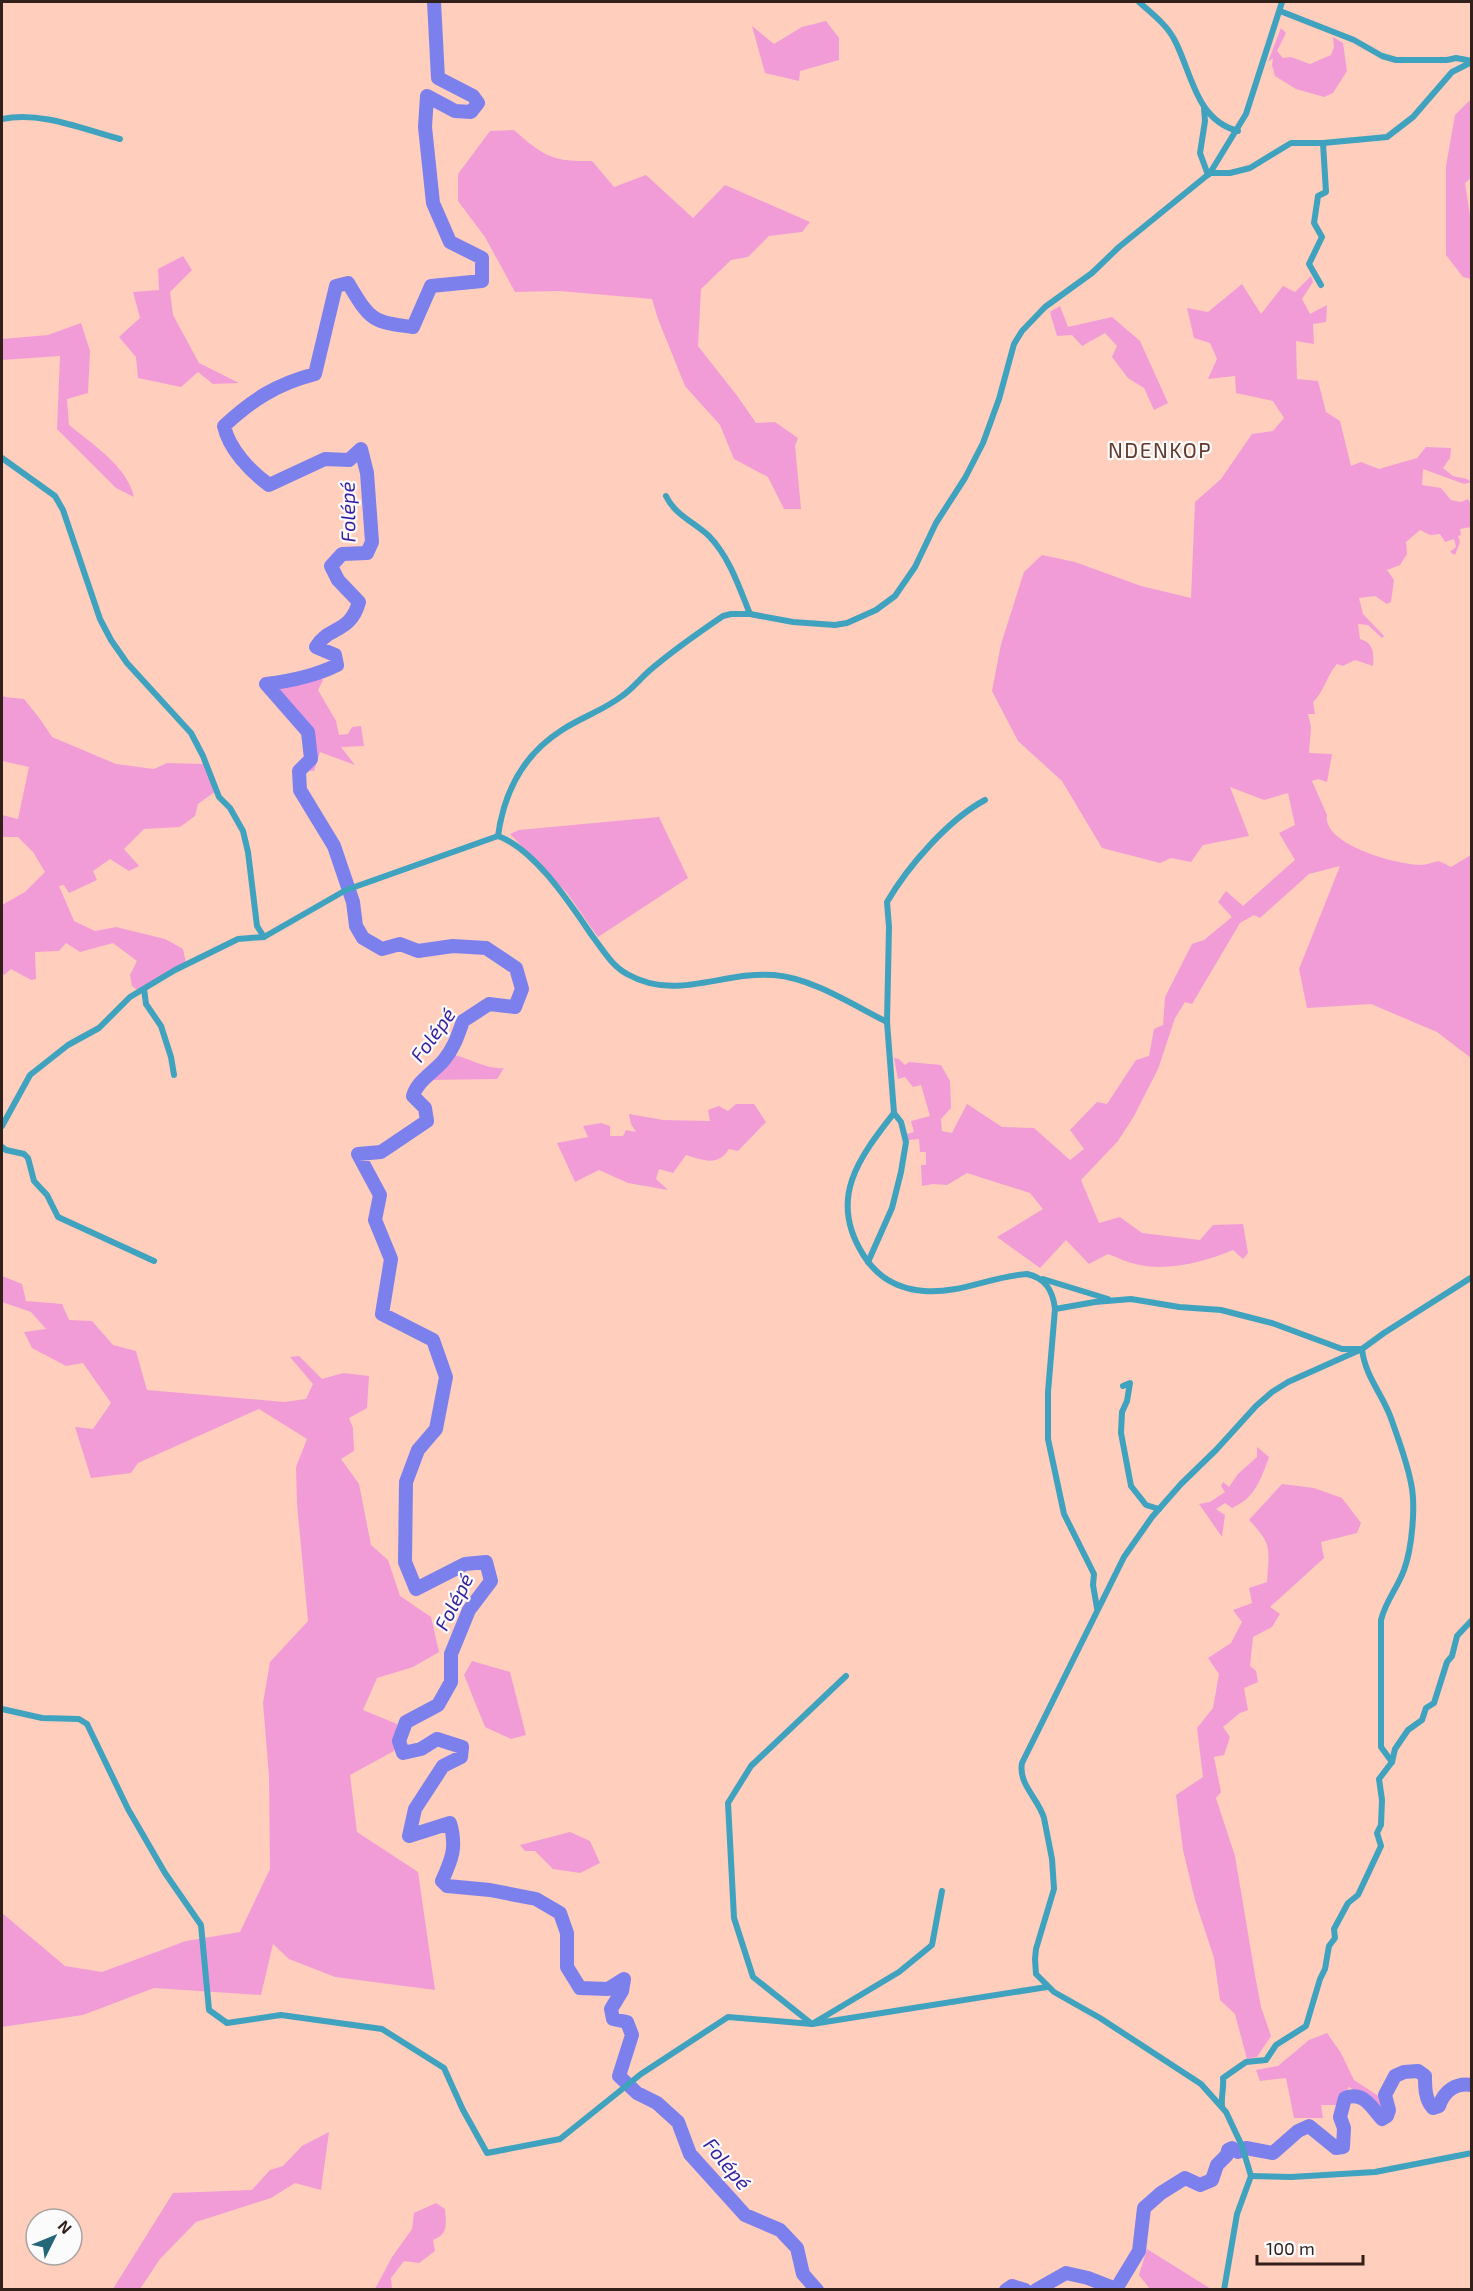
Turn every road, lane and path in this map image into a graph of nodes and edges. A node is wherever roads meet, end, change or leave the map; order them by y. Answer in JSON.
{"nodes":[{"id":1,"x":1139,"y":2,"type":"edge"},
{"id":2,"x":1282,"y":2,"type":"edge"},
{"id":3,"x":1280,"y":11,"type":"junction"},
{"id":4,"x":1472,"y":62,"type":"edge"},
{"id":5,"x":1204,"y":107,"type":"junction"},
{"id":6,"x":2,"y":119,"type":"edge"},
{"id":7,"x":1238,"y":130,"type":"junction"},
{"id":8,"x":120,"y":139,"type":"dead end"},
{"id":9,"x":1323,"y":143,"type":"junction"},
{"id":10,"x":1209,"y":174,"type":"junction"},
{"id":11,"x":1321,"y":285,"type":"dead end"},
{"id":12,"x":2,"y":458,"type":"edge"},
{"id":13,"x":666,"y":496,"type":"dead end"},
{"id":14,"x":750,"y":614,"type":"junction"},
{"id":15,"x":985,"y":800,"type":"dead end"},
{"id":16,"x":498,"y":836,"type":"junction"},
{"id":17,"x":264,"y":937,"type":"junction"},
{"id":18,"x":144,"y":989,"type":"junction"},
{"id":19,"x":887,"y":1022,"type":"junction"},
{"id":20,"x":174,"y":1075,"type":"dead end"},
{"id":21,"x":894,"y":1113,"type":"junction"},
{"id":22,"x":2,"y":1126,"type":"edge"},
{"id":23,"x":2,"y":1147,"type":"edge"},
{"id":24,"x":154,"y":1261,"type":"dead end"},
{"id":25,"x":868,"y":1262,"type":"junction"},
{"id":26,"x":1472,"y":1277,"type":"edge"},
{"id":27,"x":1040,"y":1278,"type":"junction"},
{"id":28,"x":1112,"y":1300,"type":"junction"},
{"id":29,"x":1055,"y":1309,"type":"junction"},
{"id":30,"x":1362,"y":1349,"type":"junction"},
{"id":31,"x":1123,"y":1386,"type":"dead end"},
{"id":32,"x":1159,"y":1509,"type":"junction"},
{"id":33,"x":1097,"y":1608,"type":"junction"},
{"id":34,"x":1472,"y":1620,"type":"edge"},
{"id":35,"x":846,"y":1676,"type":"dead end"},
{"id":36,"x":2,"y":1709,"type":"edge"},
{"id":37,"x":1392,"y":1762,"type":"junction"},
{"id":38,"x":942,"y":1891,"type":"dead end"},
{"id":39,"x":1047,"y":1986,"type":"junction"},
{"id":40,"x":812,"y":2024,"type":"junction"},
{"id":41,"x":1222,"y":2107,"type":"junction"},
{"id":42,"x":1472,"y":2153,"type":"edge"},
{"id":43,"x":1251,"y":2176,"type":"junction"},
{"id":44,"x":1224,"y":2289,"type":"edge"}],
"edges":[{"from":1,"to":5,"type":"street"},
{"from":2,"to":3,"type":"street"},
{"from":3,"to":4,"type":"street"},
{"from":3,"to":7,"type":"street"},
{"from":4,"to":9,"type":"street"},
{"from":5,"to":7,"type":"street"},
{"from":5,"to":10,"type":"street"},
{"from":6,"to":8,"type":"street"},
{"from":7,"to":10,"type":"street"},
{"from":9,"to":10,"type":"street"},
{"from":9,"to":11,"type":"street"},
{"from":10,"to":14,"type":"street"},
{"from":12,"to":17,"type":"street"},
{"from":13,"to":14,"type":"street"},
{"from":14,"to":16,"type":"street"},
{"from":15,"to":19,"type":"street"},
{"from":16,"to":17,"type":"street"},
{"from":16,"to":19,"type":"street"},
{"from":17,"to":18,"type":"street"},
{"from":18,"to":20,"type":"street"},
{"from":18,"to":22,"type":"street"},
{"from":19,"to":21,"type":"street"},
{"from":21,"to":25,"type":"street"},
{"from":21,"to":25,"type":"street"},
{"from":23,"to":24,"type":"street"},
{"from":25,"to":27,"type":"street"},
{"from":26,"to":30,"type":"street"},
{"from":27,"to":28,"type":"street"},
{"from":27,"to":29,"type":"street"},
{"from":28,"to":29,"type":"street"},
{"from":28,"to":30,"type":"street"},
{"from":29,"to":33,"type":"street"},
{"from":30,"to":32,"type":"street"},
{"from":30,"to":37,"type":"street"},
{"from":31,"to":32,"type":"street"},
{"from":32,"to":33,"type":"street"},
{"from":33,"to":39,"type":"street"},
{"from":34,"to":37,"type":"street"},
{"from":35,"to":40,"type":"street"},
{"from":36,"to":40,"type":"street"},
{"from":37,"to":41,"type":"street"},
{"from":38,"to":40,"type":"street"},
{"from":39,"to":40,"type":"street"},
{"from":39,"to":41,"type":"street"},
{"from":41,"to":43,"type":"street"},
{"from":42,"to":43,"type":"street"},
{"from":43,"to":44,"type":"street"}]}
